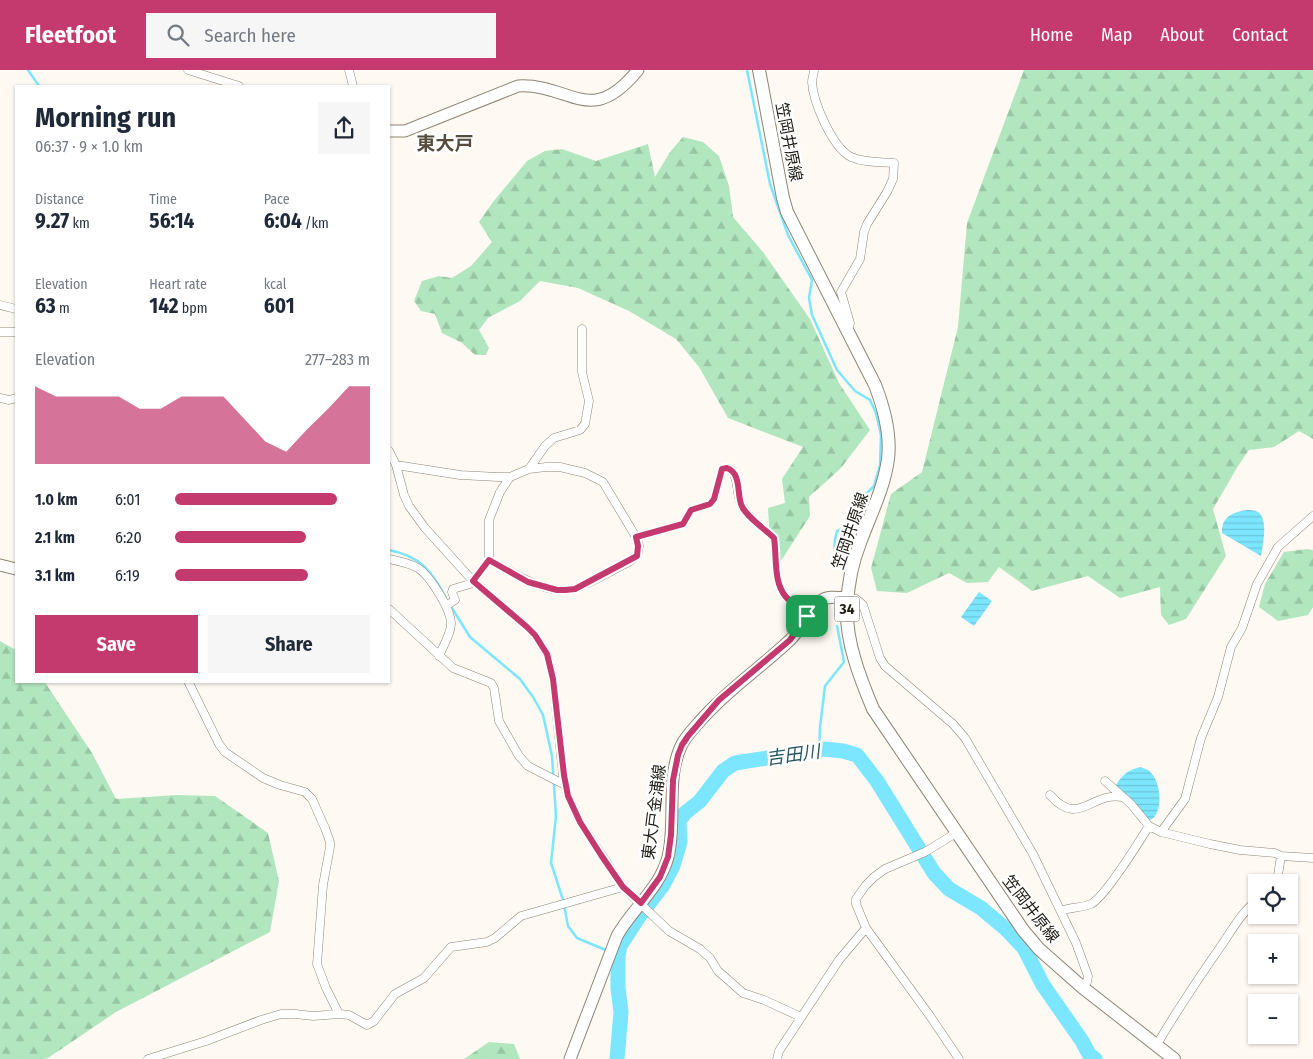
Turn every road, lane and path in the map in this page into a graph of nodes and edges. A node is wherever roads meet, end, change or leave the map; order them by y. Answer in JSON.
{"nodes":[{"id":1,"x":188,"y":70,"type":"edge"},
{"id":2,"x":349,"y":70,"type":"edge"},
{"id":3,"x":638,"y":70,"type":"edge"},
{"id":4,"x":759,"y":70,"type":"edge"},
{"id":5,"x":814,"y":70,"type":"edge"},
{"id":6,"x":628,"y":76,"type":"edge"},
{"id":7,"x":236,"y":85,"type":"edge"},
{"id":8,"x":353,"y":85,"type":"edge"},
{"id":9,"x":390,"y":131,"type":"edge"},
{"id":10,"x":0,"y":306,"type":"edge"},
{"id":11,"x":15,"y":309,"type":"edge"},
{"id":12,"x":582,"y":329,"type":"dead end"},
{"id":13,"x":0,"y":332,"type":"edge"},
{"id":14,"x":15,"y":332,"type":"edge"},
{"id":15,"x":849,"y":333,"type":"junction"},
{"id":16,"x":0,"y":398,"type":"edge"},
{"id":17,"x":15,"y":398,"type":"edge"},
{"id":18,"x":390,"y":453,"type":"edge"},
{"id":19,"x":396,"y":465,"type":"junction"},
{"id":20,"x":529,"y":469,"type":"junction"},
{"id":21,"x":510,"y":478,"type":"junction"},
{"id":22,"x":1313,"y":516,"type":"edge"},
{"id":23,"x":636,"y":537,"type":"junction"},
{"id":24,"x":390,"y":559,"type":"edge"},
{"id":25,"x":489,"y":560,"type":"junction"},
{"id":26,"x":0,"y":566,"type":"edge"},
{"id":27,"x":15,"y":569,"type":"edge"},
{"id":28,"x":473,"y":581,"type":"junction"},
{"id":29,"x":848,"y":598,"type":"junction"},
{"id":30,"x":448,"y":605,"type":"junction"},
{"id":31,"x":390,"y":610,"type":"edge"},
{"id":32,"x":807,"y":616,"type":"junction"},
{"id":33,"x":439,"y":656,"type":"junction"},
{"id":34,"x":189,"y":683,"type":"edge"},
{"id":35,"x":1105,"y":781,"type":"dead end"},
{"id":36,"x":562,"y":784,"type":"junction"},
{"id":37,"x":1050,"y":795,"type":"dead end"},
{"id":38,"x":1122,"y":797,"type":"junction"},
{"id":39,"x":1148,"y":826,"type":"junction"},
{"id":40,"x":1162,"y":832,"type":"junction"},
{"id":41,"x":956,"y":833,"type":"junction"},
{"id":42,"x":1281,"y":856,"type":"junction"},
{"id":43,"x":1313,"y":858,"type":"edge"},
{"id":44,"x":1278,"y":874,"type":"edge"},
{"id":45,"x":623,"y":887,"type":"junction"},
{"id":46,"x":645,"y":907,"type":"junction"},
{"id":47,"x":1248,"y":907,"type":"edge"},
{"id":48,"x":1061,"y":911,"type":"junction"},
{"id":49,"x":866,"y":928,"type":"junction"},
{"id":50,"x":1082,"y":987,"type":"junction"},
{"id":51,"x":339,"y":1014,"type":"junction"},
{"id":52,"x":801,"y":1017,"type":"junction"},
{"id":53,"x":1156,"y":1046,"type":"junction"},
{"id":54,"x":148,"y":1059,"type":"edge"},
{"id":55,"x":570,"y":1059,"type":"edge"},
{"id":56,"x":777,"y":1059,"type":"edge"},
{"id":57,"x":959,"y":1059,"type":"edge"},
{"id":58,"x":1173,"y":1059,"type":"edge"}],
"edges":[{"from":1,"to":7,"type":"street"},
{"from":2,"to":8,"type":"street"},
{"from":3,"to":6,"type":"main road"},
{"from":4,"to":15,"type":"main road","name":"笠岡井原線","number":"34"},
{"from":5,"to":15,"type":"street"},
{"from":6,"to":9,"type":"main road"},
{"from":10,"to":11,"type":"street"},
{"from":12,"to":20,"type":"street"},
{"from":13,"to":14,"type":"street"},
{"from":15,"to":29,"type":"main road","name":"笠岡井原線","number":"34"},
{"from":16,"to":17,"type":"street"},
{"from":18,"to":19,"type":"street"},
{"from":19,"to":21,"type":"street"},
{"from":19,"to":28,"type":"street"},
{"from":20,"to":21,"type":"street"},
{"from":20,"to":23,"type":"street"},
{"from":21,"to":25,"type":"street"},
{"from":22,"to":40,"type":"street"},
{"from":23,"to":25,"type":"street"},
{"from":23,"to":32,"type":"street"},
{"from":24,"to":30,"type":"street"},
{"from":25,"to":28,"type":"street"},
{"from":26,"to":27,"type":"main road"},
{"from":28,"to":30,"type":"street"},
{"from":28,"to":36,"type":"street"},
{"from":29,"to":32,"type":"main road","name":"東大戸金浦線"},
{"from":29,"to":41,"type":"main road","name":"笠岡井原線","number":"34"},
{"from":29,"to":48,"type":"street"},
{"from":30,"to":33,"type":"street"},
{"from":31,"to":33,"type":"street"},
{"from":32,"to":46,"type":"main road","name":"東大戸金浦線"},
{"from":33,"to":36,"type":"street"},
{"from":34,"to":51,"type":"street"},
{"from":35,"to":38,"type":"street"},
{"from":36,"to":45,"type":"street"},
{"from":37,"to":38,"type":"street"},
{"from":38,"to":39,"type":"street"},
{"from":39,"to":40,"type":"street"},
{"from":39,"to":48,"type":"street"},
{"from":40,"to":42,"type":"street"},
{"from":41,"to":49,"type":"street"},
{"from":41,"to":50,"type":"main road","name":"笠岡井原線","number":"34"},
{"from":42,"to":43,"type":"street"},
{"from":42,"to":44,"type":"street"},
{"from":45,"to":46,"type":"street"},
{"from":45,"to":51,"type":"street"},
{"from":46,"to":52,"type":"street"},
{"from":46,"to":55,"type":"main road","name":"東大戸金浦線"},
{"from":47,"to":53,"type":"street"},
{"from":48,"to":50,"type":"street"},
{"from":49,"to":52,"type":"street"},
{"from":49,"to":57,"type":"street"},
{"from":50,"to":53,"type":"main road","name":"笠岡井原線","number":"34"},
{"from":51,"to":54,"type":"street"},
{"from":52,"to":56,"type":"street"},
{"from":53,"to":58,"type":"main road","name":"笠岡井原線","number":"34"}]}
